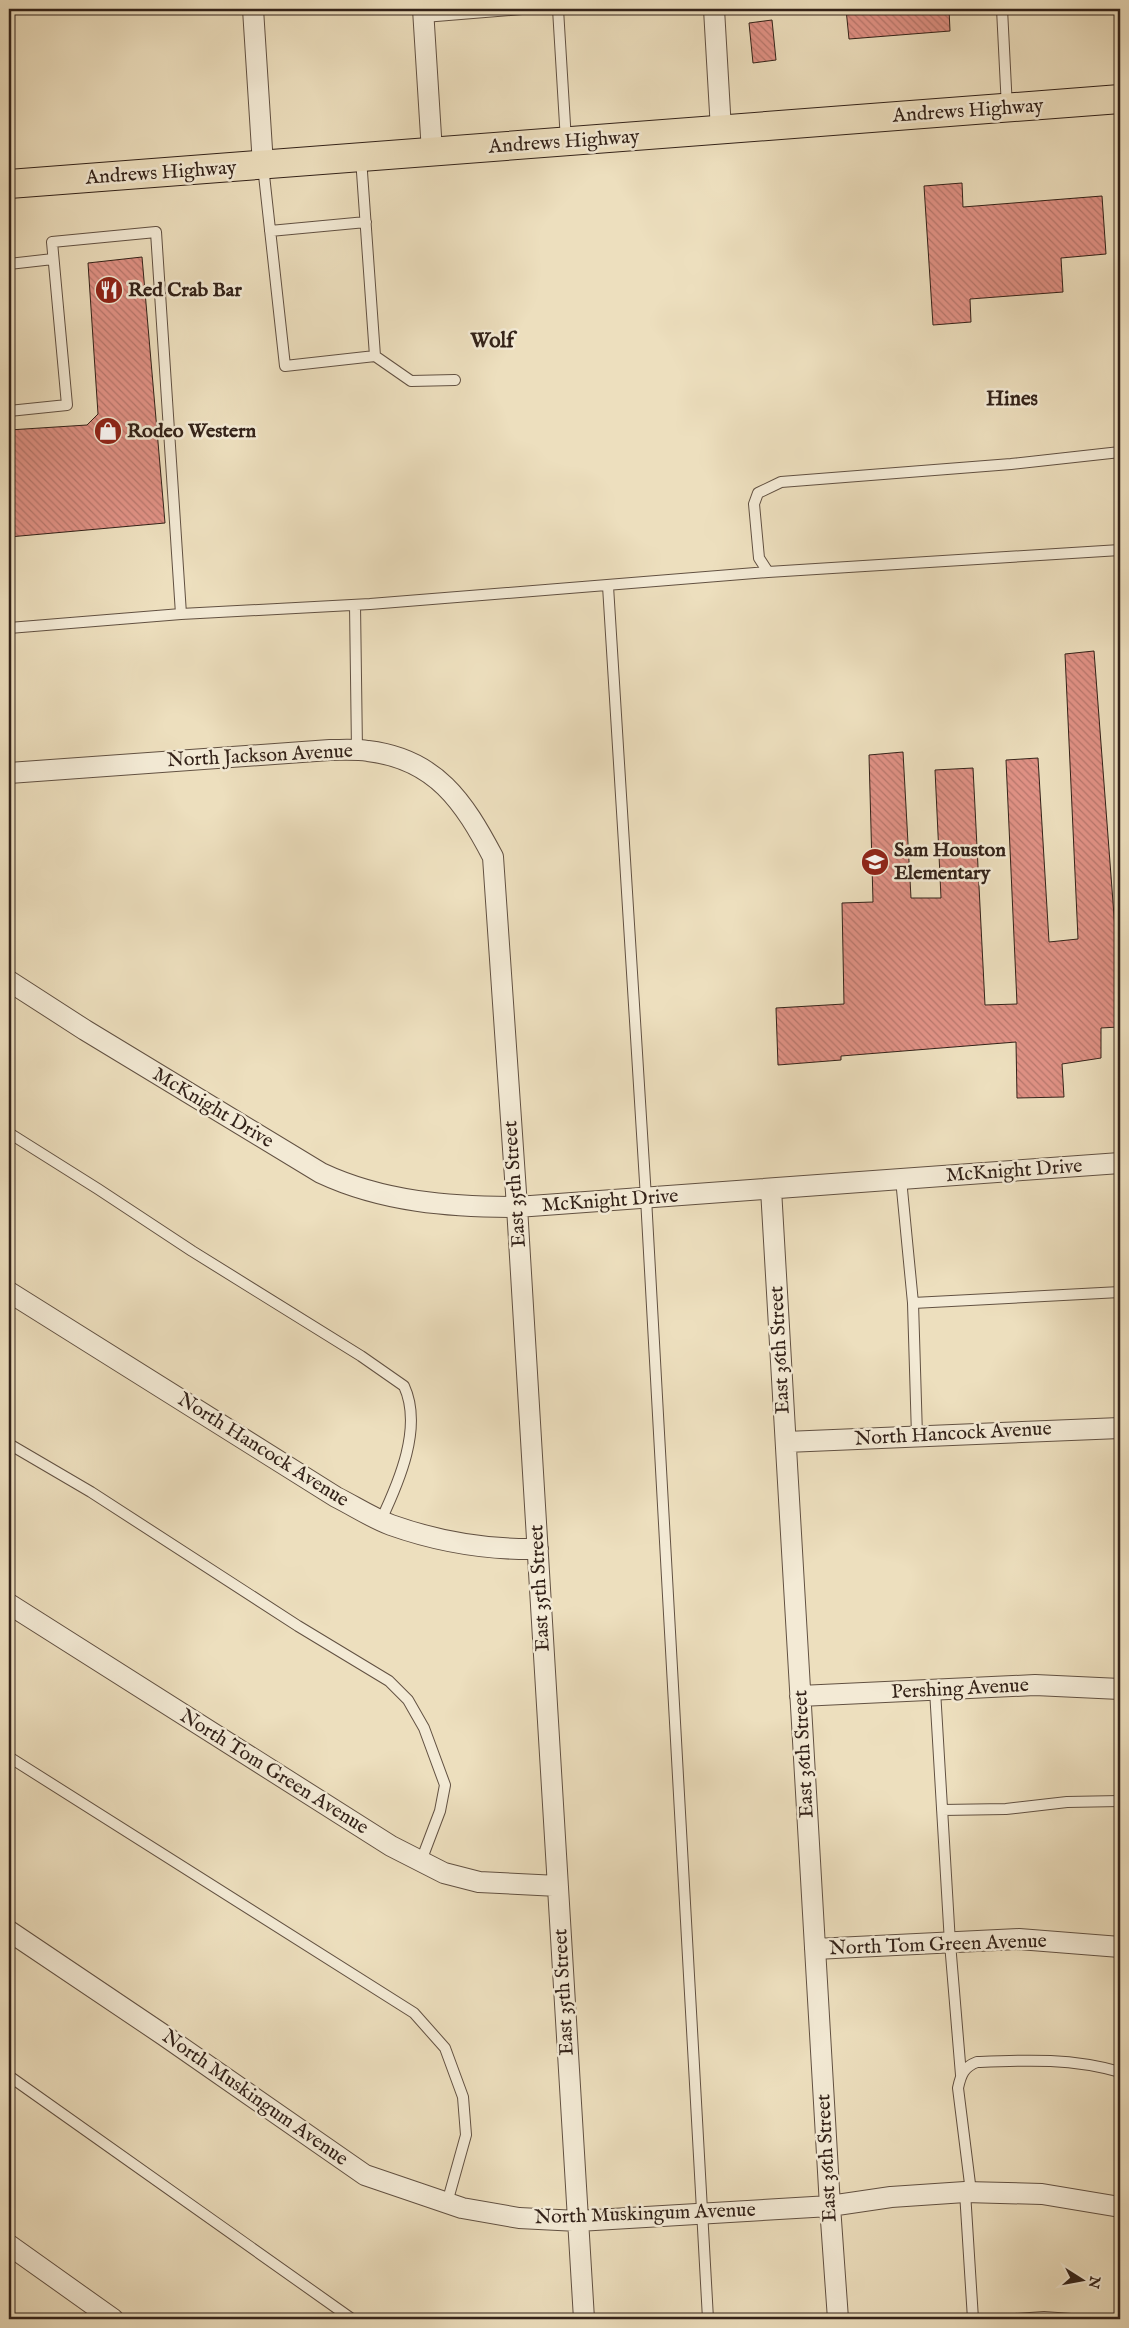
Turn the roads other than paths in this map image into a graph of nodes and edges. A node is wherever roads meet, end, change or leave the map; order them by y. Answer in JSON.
{"nodes":[{"id":1,"x":253,"y":9,"type":"edge"},
{"id":2,"x":522,"y":9,"type":"edge"},
{"id":3,"x":558,"y":9,"type":"edge"},
{"id":4,"x":714,"y":9,"type":"edge"},
{"id":5,"x":1002,"y":9,"type":"edge"},
{"id":6,"x":423,"y":13,"type":"edge"},
{"id":7,"x":1120,"y":99,"type":"edge"},
{"id":8,"x":1007,"y":108,"type":"junction"},
{"id":9,"x":721,"y":130,"type":"junction"},
{"id":10,"x":566,"y":142,"type":"junction"},
{"id":11,"x":432,"y":152,"type":"junction"},
{"id":12,"x":361,"y":157,"type":"junction"},
{"id":13,"x":262,"y":165,"type":"junction"},
{"id":14,"x":9,"y":184,"type":"edge"},
{"id":15,"x":366,"y":222,"type":"junction"},
{"id":16,"x":270,"y":231,"type":"junction"},
{"id":17,"x":53,"y":259,"type":"junction"},
{"id":18,"x":9,"y":264,"type":"edge"},
{"id":19,"x":375,"y":356,"type":"junction"},
{"id":20,"x":455,"y":380,"type":"dead end"},
{"id":21,"x":9,"y":411,"type":"edge"},
{"id":22,"x":1120,"y":452,"type":"edge"},
{"id":23,"x":1120,"y":550,"type":"edge"},
{"id":24,"x":768,"y":572,"type":"junction"},
{"id":25,"x":608,"y":586,"type":"junction"},
{"id":26,"x":355,"y":605,"type":"junction"},
{"id":27,"x":182,"y":614,"type":"junction"},
{"id":28,"x":9,"y":628,"type":"edge"},
{"id":29,"x":357,"y":750,"type":"junction"},
{"id":30,"x":9,"y":773,"type":"edge"},
{"id":31,"x":493,"y":857,"type":"joint"},
{"id":32,"x":9,"y":981,"type":"edge"},
{"id":33,"x":9,"y":1133,"type":"edge"},
{"id":34,"x":1120,"y":1163,"type":"edge"},
{"id":35,"x":901,"y":1179,"type":"junction"},
{"id":36,"x":771,"y":1189,"type":"junction"},
{"id":37,"x":646,"y":1198,"type":"junction"},
{"id":38,"x":517,"y":1207,"type":"junction"},
{"id":39,"x":9,"y":1292,"type":"edge"},
{"id":40,"x":1120,"y":1292,"type":"edge"},
{"id":41,"x":913,"y":1303,"type":"junction"},
{"id":42,"x":1120,"y":1428,"type":"edge"},
{"id":43,"x":917,"y":1436,"type":"junction"},
{"id":44,"x":786,"y":1442,"type":"junction"},
{"id":45,"x":9,"y":1444,"type":"edge"},
{"id":46,"x":382,"y":1520,"type":"junction"},
{"id":47,"x":538,"y":1549,"type":"junction"},
{"id":48,"x":9,"y":1604,"type":"edge"},
{"id":49,"x":1120,"y":1689,"type":"edge"},
{"id":50,"x":935,"y":1690,"type":"junction"},
{"id":51,"x":800,"y":1696,"type":"junction"},
{"id":52,"x":9,"y":1757,"type":"edge"},
{"id":53,"x":1120,"y":1801,"type":"edge"},
{"id":54,"x":942,"y":1810,"type":"junction"},
{"id":55,"x":421,"y":1862,"type":"junction"},
{"id":56,"x":558,"y":1886,"type":"junction"},
{"id":57,"x":9,"y":1931,"type":"edge"},
{"id":58,"x":950,"y":1942,"type":"junction"},
{"id":59,"x":1120,"y":1947,"type":"edge"},
{"id":60,"x":815,"y":1949,"type":"junction"},
{"id":61,"x":1120,"y":2072,"type":"edge"},
{"id":62,"x":961,"y":2075,"type":"junction"},
{"id":63,"x":9,"y":2076,"type":"edge"},
{"id":64,"x":968,"y":2192,"type":"junction"},
{"id":65,"x":447,"y":2203,"type":"junction"},
{"id":66,"x":830,"y":2206,"type":"junction"},
{"id":67,"x":1120,"y":2207,"type":"edge"},
{"id":68,"x":701,"y":2214,"type":"junction"},
{"id":69,"x":578,"y":2221,"type":"junction"},
{"id":70,"x":9,"y":2245,"type":"edge"},
{"id":71,"x":113,"y":2319,"type":"edge"},
{"id":72,"x":352,"y":2319,"type":"edge"},
{"id":73,"x":584,"y":2319,"type":"edge"},
{"id":74,"x":708,"y":2319,"type":"edge"},
{"id":75,"x":838,"y":2319,"type":"edge"},
{"id":76,"x":973,"y":2319,"type":"edge"},
{"id":77,"x":1015,"y":2319,"type":"edge"},
{"id":78,"x":1071,"y":2319,"type":"edge"}],
"edges":[{"from":1,"to":13,"type":"street"},
{"from":2,"to":6,"type":"lane"},
{"from":3,"to":10,"type":"lane"},
{"from":4,"to":9,"type":"street"},
{"from":5,"to":8,"type":"lane"},
{"from":6,"to":11,"type":"street"},
{"from":7,"to":8,"type":"main road","name":"Andrews Highway"},
{"from":8,"to":9,"type":"main road","name":"Andrews Highway"},
{"from":9,"to":10,"type":"main road","name":"Andrews Highway"},
{"from":10,"to":11,"type":"main road","name":"Andrews Highway"},
{"from":11,"to":12,"type":"main road","name":"Andrews Highway"},
{"from":12,"to":13,"type":"main road","name":"Andrews Highway"},
{"from":12,"to":15,"type":"lane"},
{"from":13,"to":14,"type":"main road","name":"Andrews Highway"},
{"from":13,"to":16,"type":"lane"},
{"from":15,"to":16,"type":"lane"},
{"from":15,"to":19,"type":"lane"},
{"from":16,"to":19,"type":"lane"},
{"from":17,"to":18,"type":"lane"},
{"from":17,"to":21,"type":"lane"},
{"from":17,"to":27,"type":"lane"},
{"from":19,"to":20,"type":"lane"},
{"from":22,"to":24,"type":"lane"},
{"from":23,"to":24,"type":"lane"},
{"from":24,"to":25,"type":"lane"},
{"from":25,"to":26,"type":"lane"},
{"from":25,"to":37,"type":"lane"},
{"from":26,"to":27,"type":"lane"},
{"from":26,"to":29,"type":"lane"},
{"from":27,"to":28,"type":"lane"},
{"from":29,"to":30,"type":"street","name":"North Jackson Avenue"},
{"from":29,"to":31,"type":"street","name":"North Jackson Avenue"},
{"from":31,"to":38,"type":"street","name":"East 35th Street"},
{"from":32,"to":38,"type":"street","name":"McKnight Drive"},
{"from":33,"to":46,"type":"lane"},
{"from":34,"to":35,"type":"street","name":"McKnight Drive"},
{"from":35,"to":36,"type":"street","name":"McKnight Drive"},
{"from":35,"to":41,"type":"lane"},
{"from":36,"to":37,"type":"street","name":"McKnight Drive"},
{"from":36,"to":44,"type":"street","name":"East 36th Street"},
{"from":37,"to":38,"type":"street","name":"McKnight Drive"},
{"from":37,"to":68,"type":"lane"},
{"from":38,"to":47,"type":"street","name":"East 35th Street"},
{"from":39,"to":46,"type":"street","name":"North Hancock Avenue"},
{"from":40,"to":41,"type":"lane"},
{"from":41,"to":43,"type":"lane"},
{"from":42,"to":43,"type":"street","name":"North Hancock Avenue"},
{"from":43,"to":44,"type":"street","name":"North Hancock Avenue"},
{"from":44,"to":51,"type":"street","name":"East 36th Street"},
{"from":45,"to":55,"type":"lane"},
{"from":46,"to":47,"type":"street","name":"North Hancock Avenue"},
{"from":47,"to":56,"type":"street","name":"East 35th Street"},
{"from":48,"to":55,"type":"street","name":"North Tom Green Avenue"},
{"from":49,"to":50,"type":"street","name":"Pershing Avenue"},
{"from":50,"to":51,"type":"street","name":"Pershing Avenue"},
{"from":50,"to":54,"type":"lane"},
{"from":51,"to":60,"type":"street","name":"East 36th Street"},
{"from":52,"to":65,"type":"lane"},
{"from":53,"to":54,"type":"lane"},
{"from":54,"to":58,"type":"lane"},
{"from":55,"to":56,"type":"street","name":"North Tom Green Avenue"},
{"from":56,"to":69,"type":"street","name":"East 35th Street"},
{"from":57,"to":65,"type":"street","name":"North Muskingum Avenue"},
{"from":58,"to":59,"type":"street","name":"North Tom Green Avenue"},
{"from":58,"to":60,"type":"street","name":"North Tom Green Avenue"},
{"from":58,"to":62,"type":"lane"},
{"from":60,"to":66,"type":"street","name":"East 36th Street"},
{"from":61,"to":62,"type":"lane"},
{"from":62,"to":64,"type":"lane"},
{"from":63,"to":72,"type":"lane"},
{"from":64,"to":66,"type":"street","name":"North Muskingum Avenue"},
{"from":64,"to":67,"type":"street","name":"North Muskingum Avenue"},
{"from":64,"to":76,"type":"lane"},
{"from":65,"to":69,"type":"street","name":"North Muskingum Avenue"},
{"from":66,"to":68,"type":"street","name":"North Muskingum Avenue"},
{"from":66,"to":75,"type":"street","name":"East 36th Street"},
{"from":68,"to":69,"type":"street","name":"North Muskingum Avenue"},
{"from":68,"to":74,"type":"lane"},
{"from":69,"to":73,"type":"street","name":"East 35th Street"},
{"from":70,"to":71,"type":"street"},
{"from":77,"to":78,"type":"lane"}]}
